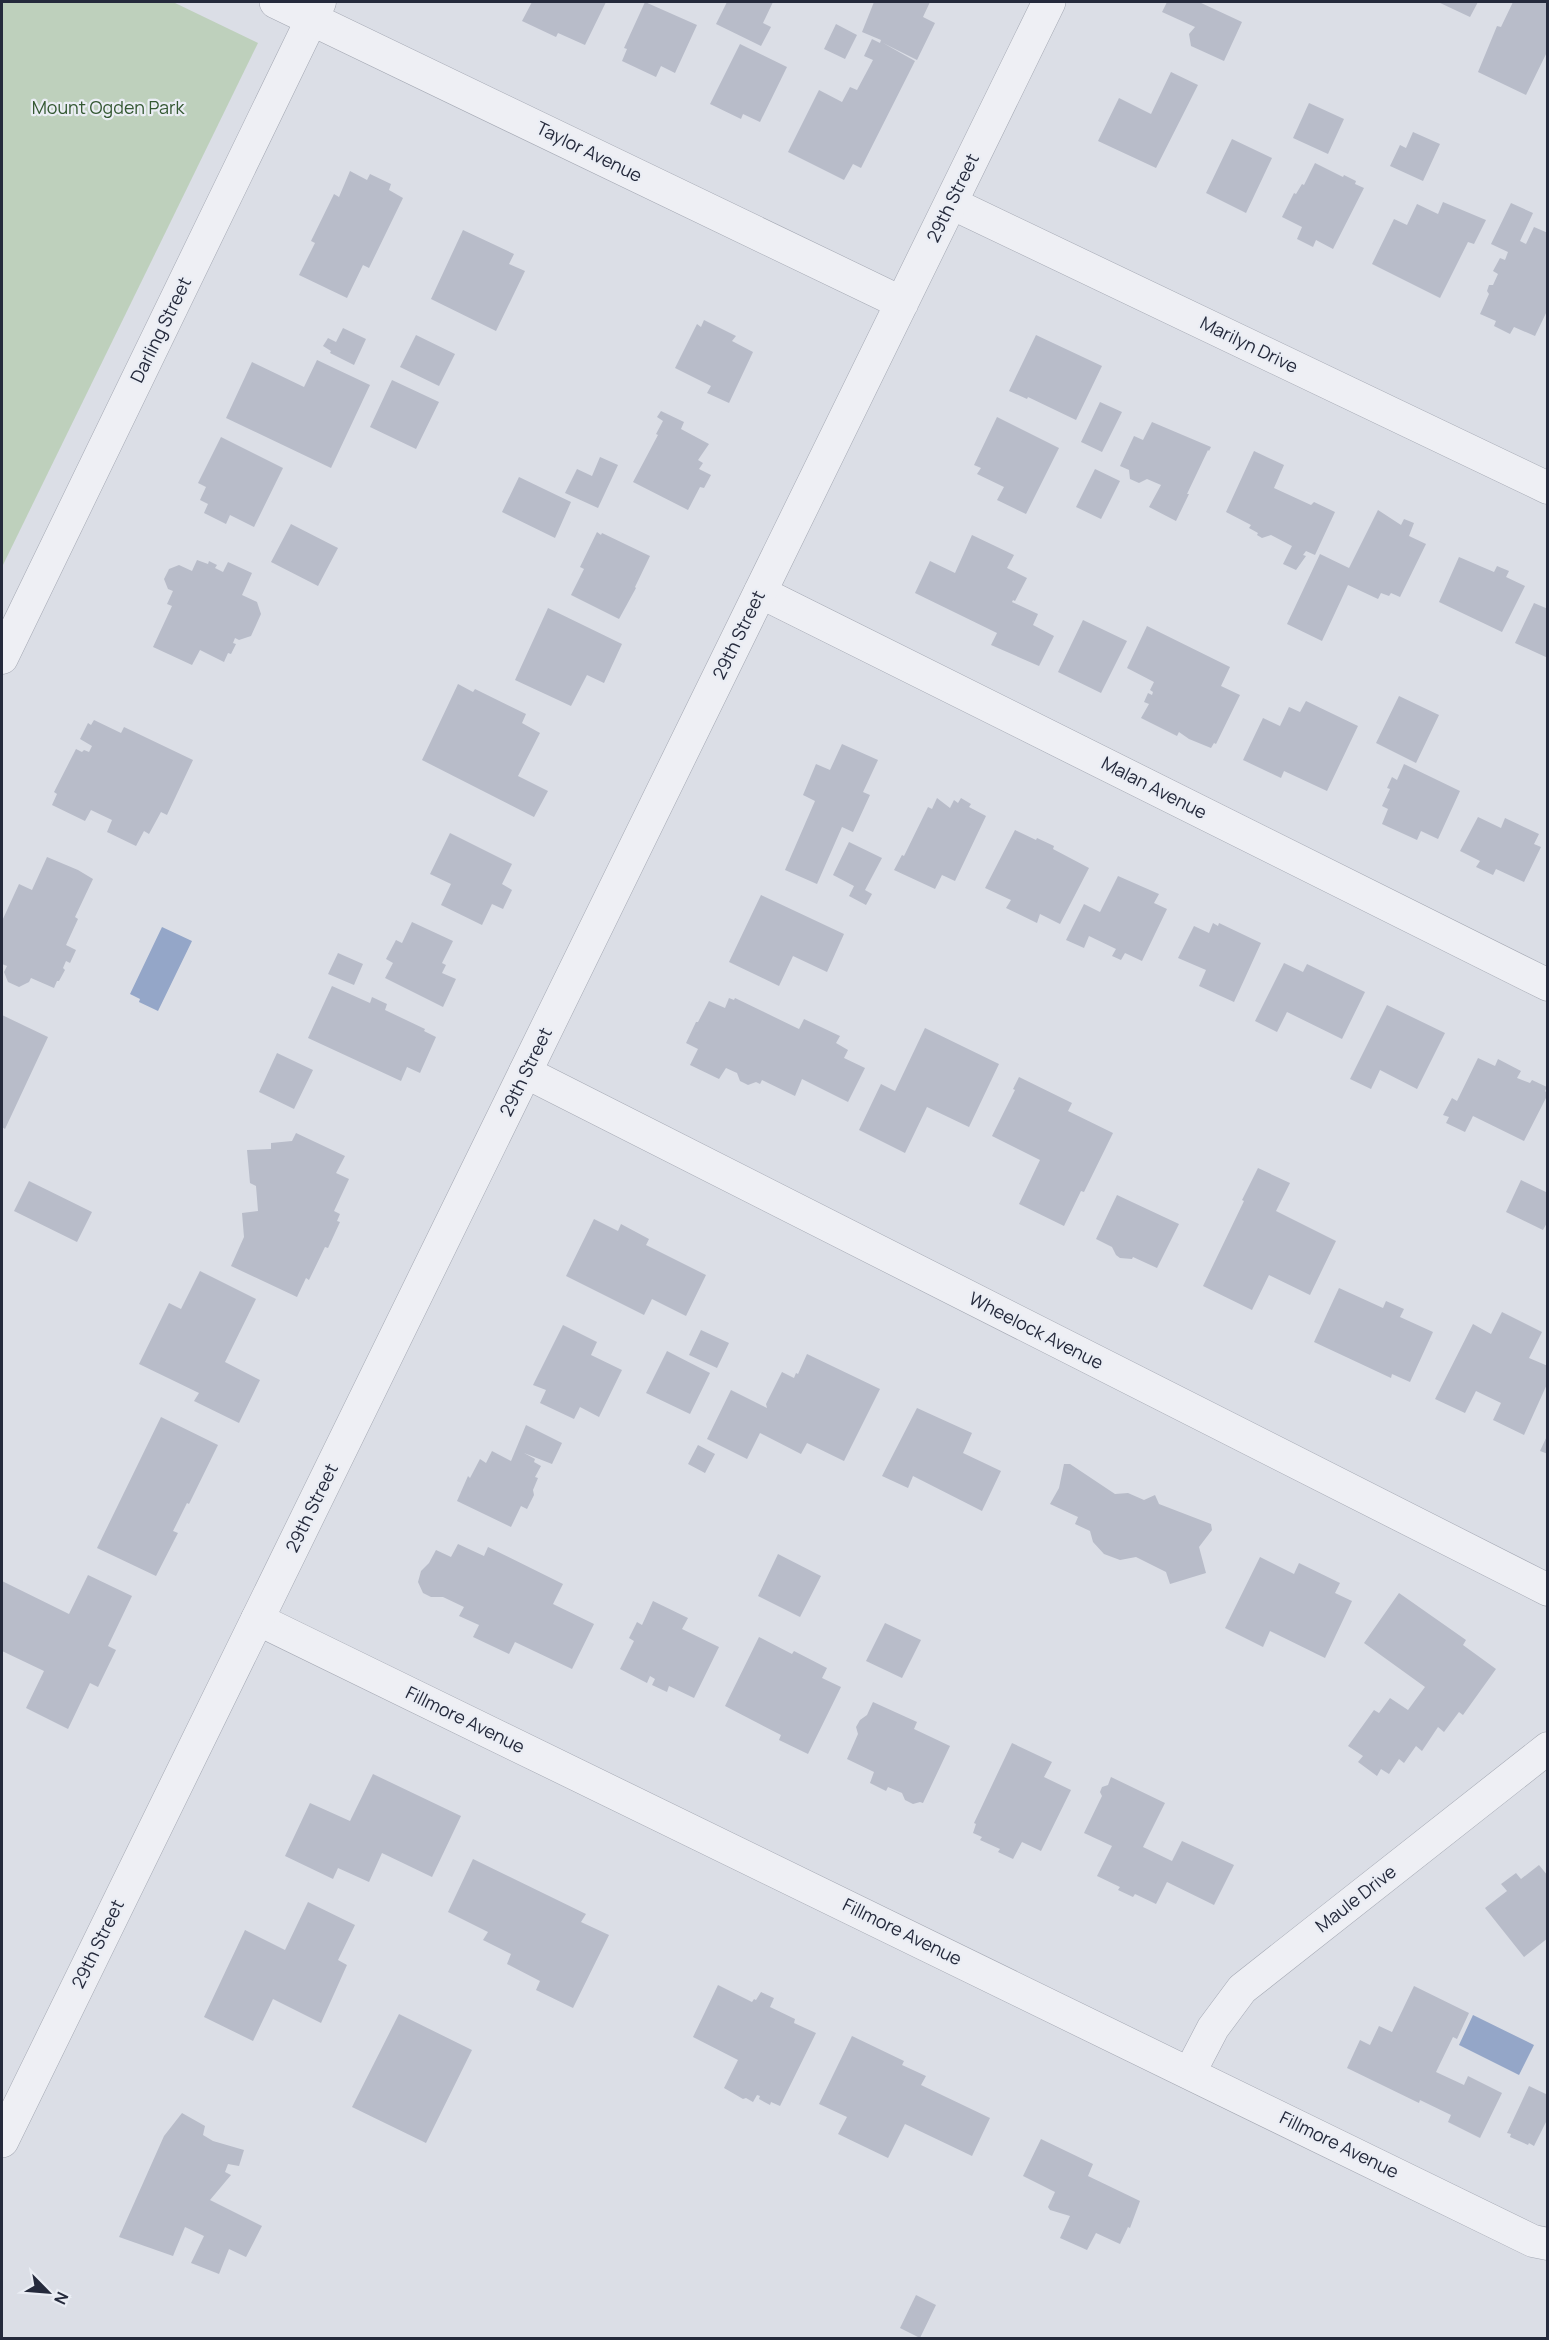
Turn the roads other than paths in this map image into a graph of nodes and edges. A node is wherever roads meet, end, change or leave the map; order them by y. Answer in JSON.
{"nodes":[{"id":1,"x":276,"y":2,"type":"edge"},
{"id":2,"x":1049,"y":2,"type":"edge"},
{"id":3,"x":316,"y":10,"type":"edge"},
{"id":4,"x":951,"y":203,"type":"junction"},
{"id":5,"x":902,"y":303,"type":"junction"},
{"id":6,"x":1548,"y":488,"type":"edge"},
{"id":7,"x":760,"y":592,"type":"junction"},
{"id":8,"x":2,"y":658,"type":"edge"},
{"id":9,"x":1548,"y":985,"type":"edge"},
{"id":10,"x":525,"y":1072,"type":"junction"},
{"id":11,"x":1548,"y":1590,"type":"edge"},
{"id":12,"x":257,"y":1619,"type":"junction"},
{"id":13,"x":1548,"y":1748,"type":"edge"},
{"id":14,"x":1190,"y":2072,"type":"junction"},
{"id":15,"x":2,"y":2141,"type":"edge"},
{"id":16,"x":1548,"y":2244,"type":"edge"}],
"edges":[{"from":1,"to":3,"type":"street","name":"Taylor Avenue"},
{"from":2,"to":4,"type":"street","name":"29th Street"},
{"from":3,"to":5,"type":"street","name":"Taylor Avenue"},
{"from":3,"to":8,"type":"street","name":"Darling Street"},
{"from":4,"to":5,"type":"street","name":"29th Street"},
{"from":4,"to":6,"type":"street","name":"Marilyn Drive"},
{"from":5,"to":7,"type":"street","name":"29th Street"},
{"from":7,"to":9,"type":"street","name":"Malan Avenue"},
{"from":7,"to":10,"type":"street","name":"29th Street"},
{"from":10,"to":11,"type":"street","name":"Wheelock Avenue"},
{"from":10,"to":12,"type":"street","name":"29th Street"},
{"from":12,"to":14,"type":"street","name":"Fillmore Avenue"},
{"from":12,"to":15,"type":"street","name":"29th Street"},
{"from":13,"to":14,"type":"street","name":"Maule Drive"},
{"from":14,"to":16,"type":"street","name":"Fillmore Avenue"}]}
